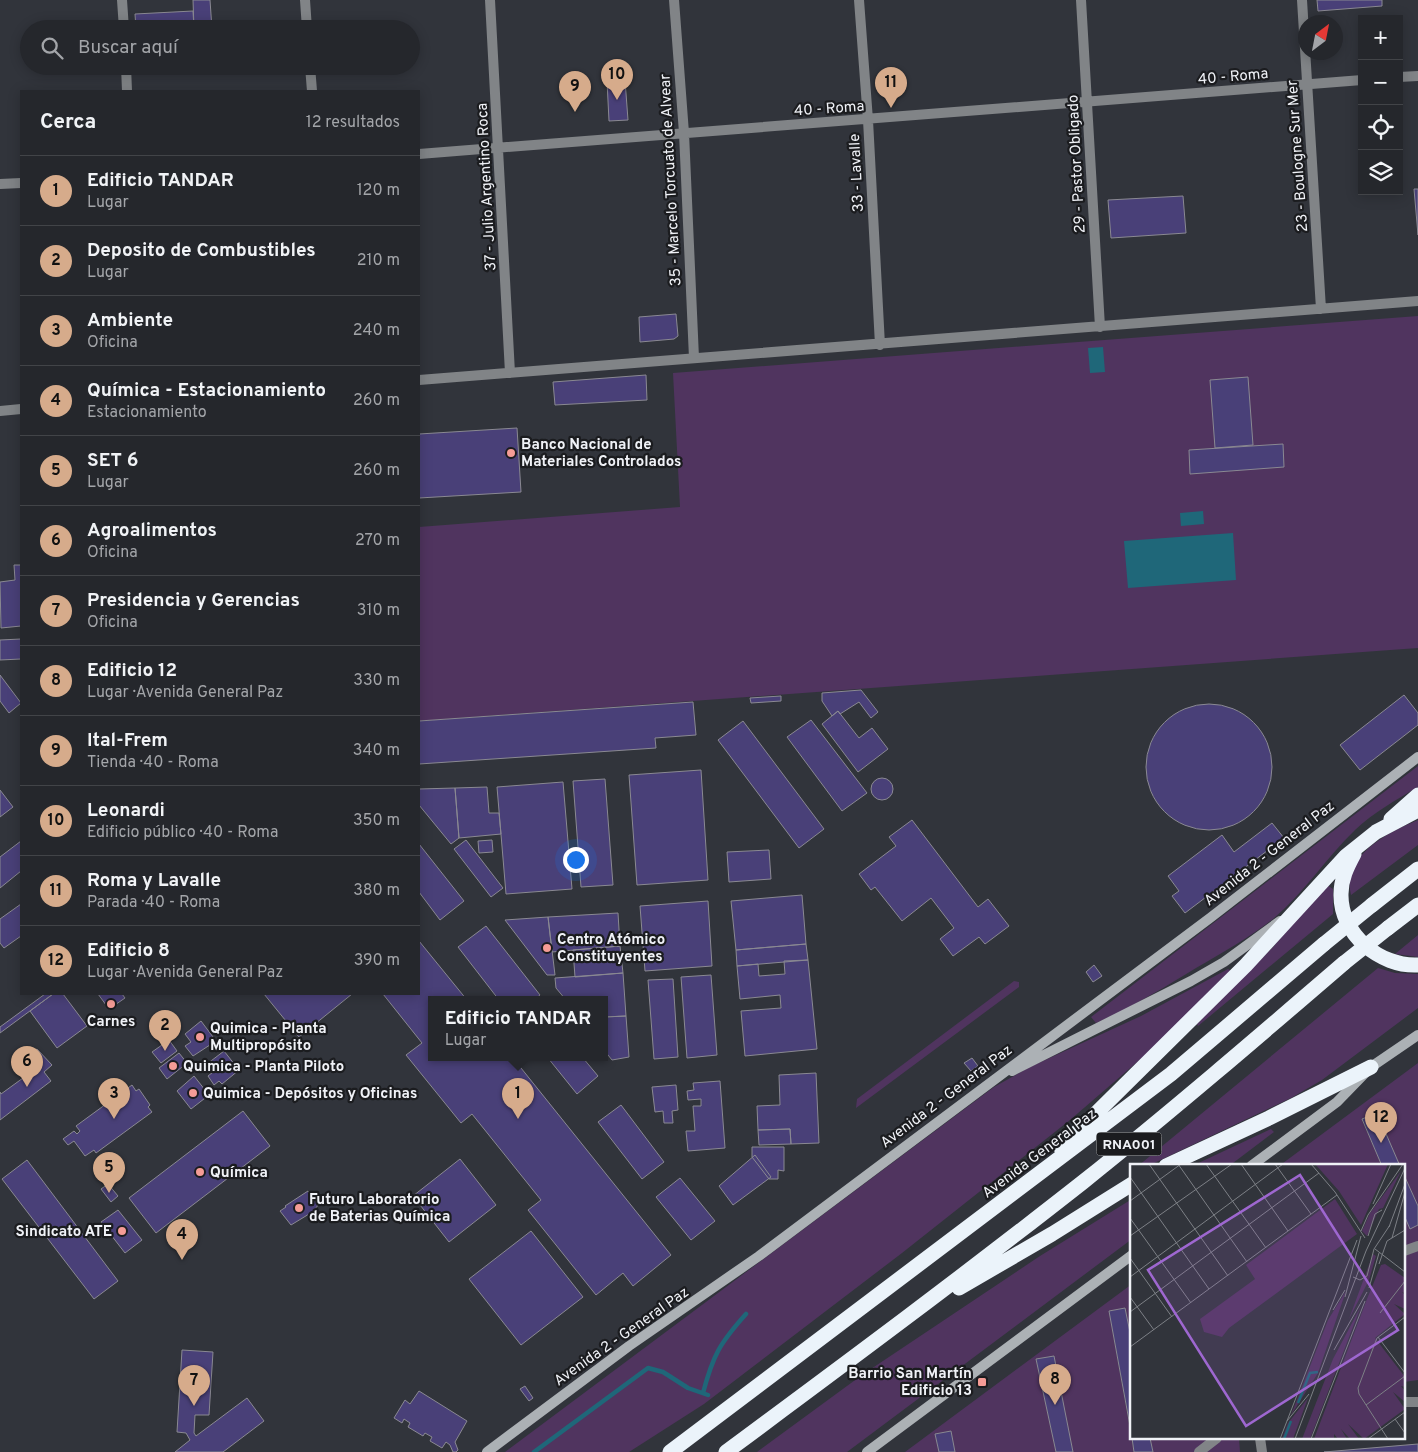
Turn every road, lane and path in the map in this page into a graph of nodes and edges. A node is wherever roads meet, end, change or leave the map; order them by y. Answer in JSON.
{"nodes":[{"id":1,"x":122,"y":0,"type":"edge"},
{"id":2,"x":305,"y":0,"type":"edge"},
{"id":3,"x":490,"y":0,"type":"edge"},
{"id":4,"x":674,"y":0,"type":"edge"},
{"id":5,"x":859,"y":0,"type":"edge"},
{"id":6,"x":1081,"y":0,"type":"edge"},
{"id":7,"x":1302,"y":0,"type":"edge"},
{"id":8,"x":123,"y":20,"type":"edge"},
{"id":9,"x":307,"y":20,"type":"edge"},
{"id":10,"x":126,"y":75,"type":"edge"},
{"id":11,"x":311,"y":75,"type":"edge"},
{"id":12,"x":1418,"y":76,"type":"edge"},
{"id":13,"x":1403,"y":78,"type":"edge"},
{"id":14,"x":1358,"y":80,"type":"edge"},
{"id":15,"x":1308,"y":85,"type":"junction"},
{"id":16,"x":127,"y":90,"type":"edge"},
{"id":17,"x":312,"y":90,"type":"edge"},
{"id":18,"x":1088,"y":103,"type":"junction"},
{"id":19,"x":868,"y":120,"type":"junction"},
{"id":20,"x":684,"y":133,"type":"junction"},
{"id":21,"x":499,"y":146,"type":"junction"},
{"id":22,"x":420,"y":154,"type":"edge"},
{"id":23,"x":20,"y":183,"type":"edge"},
{"id":24,"x":0,"y":184,"type":"edge"},
{"id":25,"x":1418,"y":301,"type":"edge"},
{"id":26,"x":1322,"y":309,"type":"junction"},
{"id":27,"x":1100,"y":327,"type":"junction"},
{"id":28,"x":880,"y":345,"type":"junction"},
{"id":29,"x":694,"y":358,"type":"junction"},
{"id":30,"x":510,"y":373,"type":"junction"},
{"id":31,"x":420,"y":380,"type":"edge"},
{"id":32,"x":20,"y":409,"type":"edge"},
{"id":33,"x":0,"y":411,"type":"edge"},
{"id":34,"x":1418,"y":757,"type":"edge"},
{"id":35,"x":1418,"y":795,"type":"edge"},
{"id":36,"x":1418,"y":810,"type":"edge"},
{"id":37,"x":1383,"y":828,"type":"junction"},
{"id":38,"x":1361,"y":844,"type":"junction"},
{"id":39,"x":1418,"y":870,"type":"edge"},
{"id":40,"x":1418,"y":906,"type":"edge"},
{"id":41,"x":1293,"y":912,"type":"junction"},
{"id":42,"x":1418,"y":965,"type":"edge"},
{"id":43,"x":1418,"y":1028,"type":"edge"},
{"id":44,"x":1418,"y":1035,"type":"edge"},
{"id":45,"x":1399,"y":1047,"type":"junction"},
{"id":46,"x":1371,"y":1067,"type":"junction"},
{"id":47,"x":988,"y":1083,"type":"junction"},
{"id":48,"x":1170,"y":1164,"type":"edge"},
{"id":49,"x":1254,"y":1164,"type":"edge"},
{"id":50,"x":1130,"y":1185,"type":"edge"},
{"id":51,"x":1014,"y":1195,"type":"junction"},
{"id":52,"x":1418,"y":1246,"type":"edge"},
{"id":53,"x":1406,"y":1250,"type":"edge"},
{"id":54,"x":1130,"y":1256,"type":"edge"},
{"id":55,"x":908,"y":1317,"type":"junction"},
{"id":56,"x":1214,"y":1440,"type":"edge"},
{"id":57,"x":671,"y":1451,"type":"edge"},
{"id":58,"x":487,"y":1452,"type":"edge"},
{"id":59,"x":726,"y":1452,"type":"edge"},
{"id":60,"x":867,"y":1452,"type":"edge"},
{"id":61,"x":1199,"y":1452,"type":"edge"}],
"edges":[{"from":1,"to":8,"type":"street"},
{"from":2,"to":9,"type":"street"},
{"from":3,"to":21,"type":"street","name":"37 - Julio Argentino Roca"},
{"from":4,"to":20,"type":"street","name":"35 - Marcelo Torcuato de Alvear"},
{"from":5,"to":19,"type":"street","name":"33 - Lavalle"},
{"from":6,"to":18,"type":"street","name":"29 - Pastor Obligado"},
{"from":7,"to":15,"type":"street","name":"23 - Boulogne Sur Mer"},
{"from":10,"to":16,"type":"street"},
{"from":11,"to":17,"type":"street"},
{"from":12,"to":13,"type":"street"},
{"from":14,"to":15,"type":"street","name":"40 - Roma"},
{"from":15,"to":18,"type":"street","name":"40 - Roma"},
{"from":15,"to":26,"type":"street","name":"23 - Boulogne Sur Mer"},
{"from":18,"to":19,"type":"street","name":"40 - Roma"},
{"from":18,"to":27,"type":"street","name":"29 - Pastor Obligado"},
{"from":19,"to":20,"type":"street","name":"40 - Roma"},
{"from":19,"to":28,"type":"street","name":"33 - Lavalle"},
{"from":20,"to":21,"type":"street","name":"40 - Roma"},
{"from":20,"to":29,"type":"street","name":"35 - Marcelo Torcuato de Alvear"},
{"from":21,"to":22,"type":"street","name":"40 - Roma"},
{"from":21,"to":30,"type":"street","name":"37 - Julio Argentino Roca"},
{"from":23,"to":24,"type":"street"},
{"from":25,"to":26,"type":"street"},
{"from":26,"to":27,"type":"street"},
{"from":27,"to":28,"type":"street"},
{"from":28,"to":29,"type":"street"},
{"from":29,"to":30,"type":"street"},
{"from":30,"to":31,"type":"street"},
{"from":32,"to":33,"type":"street"},
{"from":34,"to":47,"type":"street","name":"Avenida 2 - General Paz"},
{"from":35,"to":37,"type":"highway"},
{"from":36,"to":37,"type":"highway"},
{"from":37,"to":38,"type":"highway"},
{"from":38,"to":41,"type":"highway"},
{"from":38,"to":42,"type":"highway"},
{"from":39,"to":51,"type":"highway","name":"Avenida General Paz","number":"RNA001","bridge":true},
{"from":40,"to":55,"type":"highway","number":"RNA001","bridge":true},
{"from":41,"to":47,"type":"street"},
{"from":41,"to":51,"type":"highway"},
{"from":43,"to":45,"type":"street"},
{"from":44,"to":45,"type":"street"},
{"from":45,"to":46,"type":"street"},
{"from":46,"to":48,"type":"highway"},
{"from":46,"to":49,"type":"street"},
{"from":47,"to":58,"type":"street","name":"Avenida 2 - General Paz"},
{"from":50,"to":55,"type":"highway"},
{"from":51,"to":57,"type":"highway","name":"Avenida General Paz","number":"RNA001"},
{"from":52,"to":53,"type":"street"},
{"from":54,"to":60,"type":"street"},
{"from":55,"to":59,"type":"highway","number":"RNA001"},
{"from":56,"to":61,"type":"street"}]}
